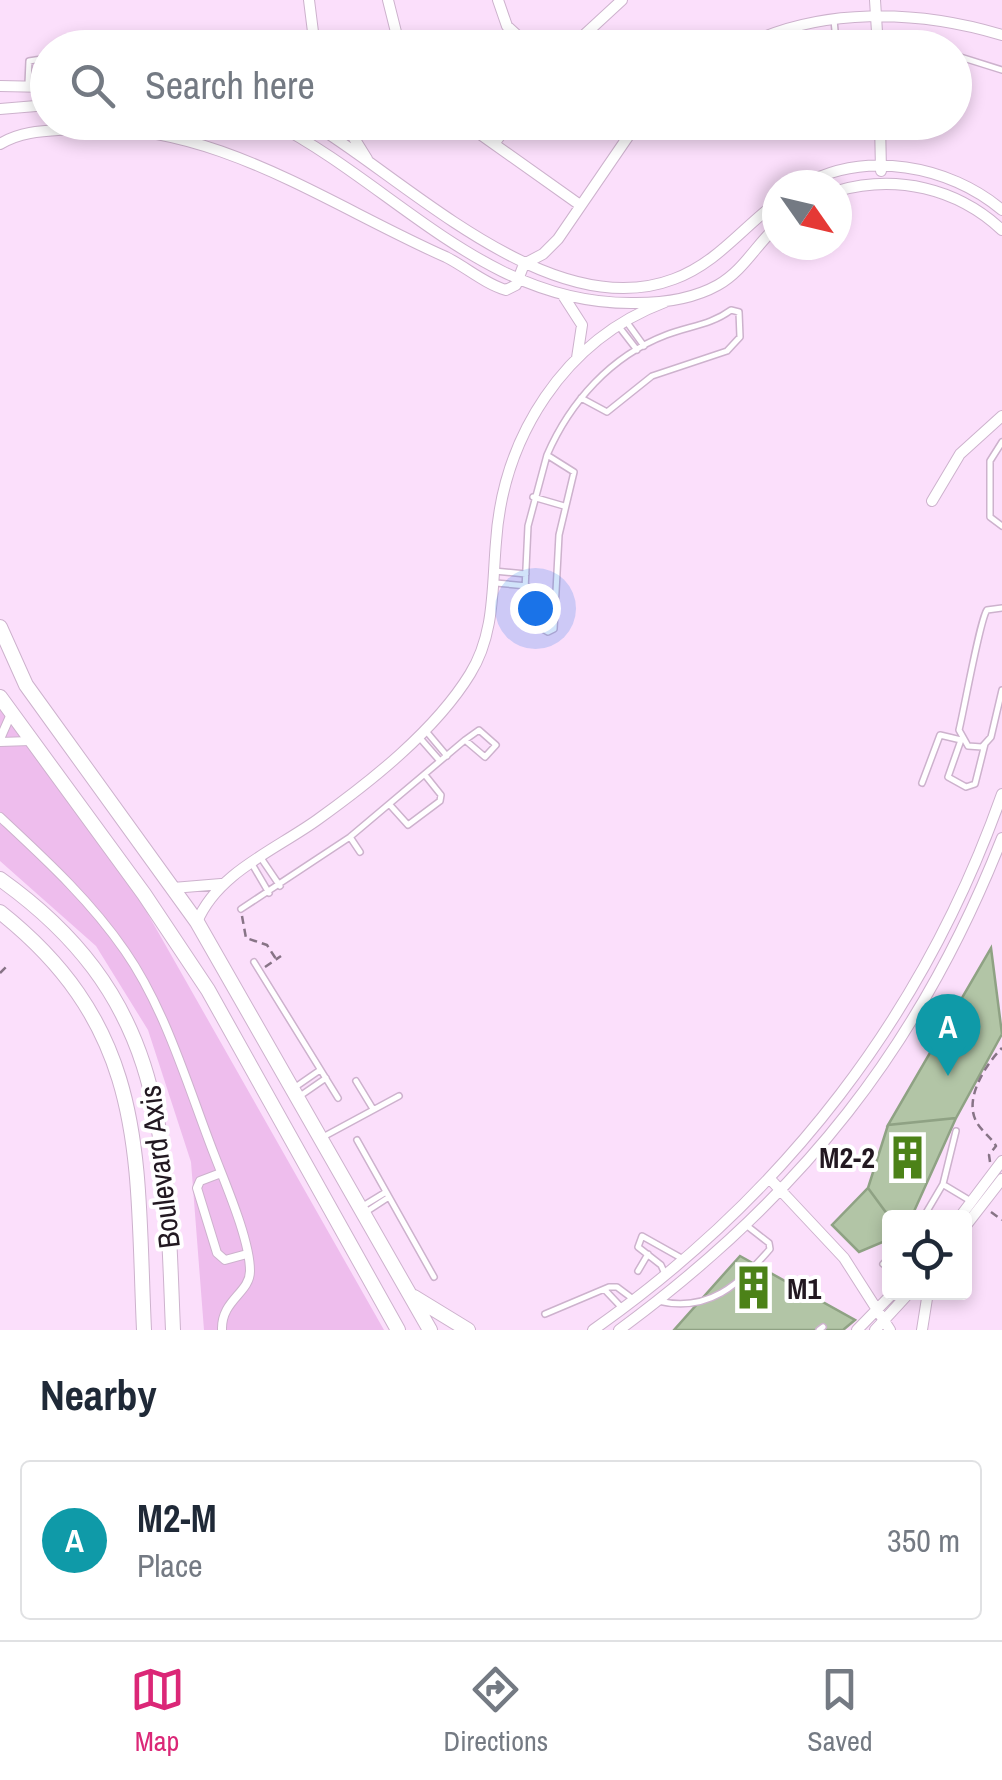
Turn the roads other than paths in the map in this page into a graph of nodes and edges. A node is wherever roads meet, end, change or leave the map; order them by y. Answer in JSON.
{"nodes":[{"id":1,"x":310,"y":0,"type":"edge"},
{"id":2,"x":388,"y":0,"type":"edge"},
{"id":3,"x":498,"y":0,"type":"edge"},
{"id":4,"x":604,"y":0,"type":"edge"},
{"id":5,"x":622,"y":0,"type":"edge"},
{"id":6,"x":875,"y":0,"type":"edge"},
{"id":7,"x":604,"y":14,"type":"junction"},
{"id":8,"x":876,"y":16,"type":"junction"},
{"id":9,"x":834,"y":20,"type":"junction"},
{"id":10,"x":312,"y":30,"type":"edge"},
{"id":11,"x":396,"y":30,"type":"edge"},
{"id":12,"x":512,"y":30,"type":"edge"},
{"id":13,"x":588,"y":30,"type":"edge"},
{"id":14,"x":786,"y":30,"type":"edge"},
{"id":15,"x":835,"y":30,"type":"edge"},
{"id":16,"x":877,"y":30,"type":"edge"},
{"id":17,"x":1002,"y":35,"type":"edge"},
{"id":18,"x":30,"y":61,"type":"edge"},
{"id":19,"x":972,"y":61,"type":"edge"},
{"id":20,"x":1002,"y":70,"type":"edge"},
{"id":21,"x":0,"y":86,"type":"edge"},
{"id":22,"x":28,"y":88,"type":"joint"},
{"id":23,"x":30,"y":106,"type":"edge"},
{"id":24,"x":0,"y":109,"type":"edge"},
{"id":25,"x":30,"y":133,"type":"edge"},
{"id":26,"x":186,"y":140,"type":"edge"},
{"id":27,"x":298,"y":140,"type":"edge"},
{"id":28,"x":336,"y":140,"type":"edge"},
{"id":29,"x":355,"y":140,"type":"edge"},
{"id":30,"x":488,"y":140,"type":"edge"},
{"id":31,"x":497,"y":140,"type":"edge"},
{"id":32,"x":625,"y":140,"type":"edge"},
{"id":33,"x":880,"y":140,"type":"edge"},
{"id":34,"x":0,"y":144,"type":"edge"},
{"id":35,"x":494,"y":144,"type":"junction"},
{"id":36,"x":370,"y":164,"type":"junction"},
{"id":37,"x":881,"y":166,"type":"junction"},
{"id":38,"x":838,"y":170,"type":"edge"},
{"id":39,"x":880,"y":184,"type":"junction"},
{"id":40,"x":852,"y":189,"type":"edge"},
{"id":41,"x":580,"y":204,"type":"junction"},
{"id":42,"x":1002,"y":210,"type":"edge"},
{"id":43,"x":762,"y":215,"type":"edge"},
{"id":44,"x":1002,"y":230,"type":"edge"},
{"id":45,"x":558,"y":240,"type":"junction"},
{"id":46,"x":762,"y":242,"type":"edge"},
{"id":47,"x":524,"y":264,"type":"junction"},
{"id":48,"x":554,"y":274,"type":"junction"},
{"id":49,"x":518,"y":281,"type":"junction"},
{"id":50,"x":563,"y":297,"type":"junction"},
{"id":51,"x":665,"y":302,"type":"junction"},
{"id":52,"x":622,"y":323,"type":"junction"},
{"id":53,"x":640,"y":348,"type":"junction"},
{"id":54,"x":576,"y":360,"type":"junction"},
{"id":55,"x":581,"y":398,"type":"junction"},
{"id":56,"x":1002,"y":416,"type":"edge"},
{"id":57,"x":1002,"y":442,"type":"edge"},
{"id":58,"x":547,"y":455,"type":"junction"},
{"id":59,"x":533,"y":497,"type":"junction"},
{"id":60,"x":932,"y":501,"type":"dead end"},
{"id":61,"x":564,"y":506,"type":"junction"},
{"id":62,"x":1002,"y":526,"type":"edge"},
{"id":63,"x":526,"y":574,"type":"junction"},
{"id":64,"x":494,"y":577,"type":"junction"},
{"id":65,"x":527,"y":586,"type":"junction"},
{"id":66,"x":1002,"y":608,"type":"edge"},
{"id":67,"x":0,"y":627,"type":"edge"},
{"id":68,"x":1002,"y":690,"type":"edge"},
{"id":69,"x":0,"y":697,"type":"edge"},
{"id":70,"x":12,"y":714,"type":"junction"},
{"id":71,"x":420,"y":732,"type":"junction"},
{"id":72,"x":0,"y":740,"type":"edge"},
{"id":73,"x":465,"y":740,"type":"junction"},
{"id":74,"x":961,"y":740,"type":"junction"},
{"id":75,"x":30,"y":741,"type":"junction"},
{"id":76,"x":986,"y":744,"type":"junction"},
{"id":77,"x":447,"y":756,"type":"junction"},
{"id":78,"x":440,"y":762,"type":"junction"},
{"id":79,"x":425,"y":775,"type":"junction"},
{"id":80,"x":922,"y":782,"type":"dead end"},
{"id":81,"x":1001,"y":799,"type":"edge"},
{"id":82,"x":390,"y":805,"type":"junction"},
{"id":83,"x":0,"y":817,"type":"edge"},
{"id":84,"x":350,"y":837,"type":"junction"},
{"id":85,"x":1002,"y":838,"type":"edge"},
{"id":86,"x":360,"y":852,"type":"dead end"},
{"id":87,"x":256,"y":861,"type":"junction"},
{"id":88,"x":0,"y":879,"type":"edge"},
{"id":89,"x":222,"y":884,"type":"junction"},
{"id":90,"x":280,"y":886,"type":"junction"},
{"id":91,"x":173,"y":888,"type":"junction"},
{"id":92,"x":269,"y":893,"type":"junction"},
{"id":93,"x":241,"y":910,"type":"road end"},
{"id":94,"x":0,"y":912,"type":"edge"},
{"id":95,"x":197,"y":922,"type":"junction"},
{"id":96,"x":254,"y":962,"type":"dead end"},
{"id":97,"x":320,"y":1070,"type":"junction"},
{"id":98,"x":326,"y":1078,"type":"junction"},
{"id":99,"x":356,"y":1080,"type":"dead end"},
{"id":100,"x":295,"y":1094,"type":"junction"},
{"id":101,"x":399,"y":1096,"type":"dead end"},
{"id":102,"x":338,"y":1098,"type":"dead end"},
{"id":103,"x":373,"y":1109,"type":"junction"},
{"id":104,"x":956,"y":1130,"type":"dead end"},
{"id":105,"x":320,"y":1139,"type":"junction"},
{"id":106,"x":357,"y":1140,"type":"dead end"},
{"id":107,"x":1000,"y":1170,"type":"edge"},
{"id":108,"x":221,"y":1172,"type":"junction"},
{"id":109,"x":770,"y":1179,"type":"junction"},
{"id":110,"x":943,"y":1184,"type":"junction"},
{"id":111,"x":783,"y":1191,"type":"junction"},
{"id":112,"x":388,"y":1194,"type":"junction"},
{"id":113,"x":977,"y":1204,"type":"junction"},
{"id":114,"x":362,"y":1210,"type":"junction"},
{"id":115,"x":928,"y":1210,"type":"edge"},
{"id":116,"x":969,"y":1210,"type":"edge"},
{"id":117,"x":972,"y":1213,"type":"edge"},
{"id":118,"x":746,"y":1225,"type":"junction"},
{"id":119,"x":247,"y":1254,"type":"junction"},
{"id":120,"x":648,"y":1254,"type":"junction"},
{"id":121,"x":683,"y":1258,"type":"junction"},
{"id":122,"x":638,"y":1270,"type":"dead end"},
{"id":123,"x":665,"y":1274,"type":"junction"},
{"id":124,"x":434,"y":1276,"type":"dead end"},
{"id":125,"x":605,"y":1290,"type":"junction"},
{"id":126,"x":410,"y":1294,"type":"junction"},
{"id":127,"x":635,"y":1300,"type":"junction"},
{"id":128,"x":886,"y":1300,"type":"edge"},
{"id":129,"x":905,"y":1300,"type":"edge"},
{"id":130,"x":927,"y":1300,"type":"edge"},
{"id":131,"x":658,"y":1301,"type":"junction"},
{"id":132,"x":623,"y":1309,"type":"junction"},
{"id":133,"x":878,"y":1309,"type":"junction"},
{"id":134,"x":546,"y":1314,"type":"dead end"},
{"id":135,"x":887,"y":1326,"type":"edge"},
{"id":136,"x":143,"y":1329,"type":"edge"},
{"id":137,"x":173,"y":1330,"type":"edge"},
{"id":138,"x":222,"y":1330,"type":"edge"},
{"id":139,"x":398,"y":1330,"type":"edge"},
{"id":140,"x":430,"y":1330,"type":"edge"},
{"id":141,"x":468,"y":1330,"type":"edge"},
{"id":142,"x":593,"y":1330,"type":"edge"},
{"id":143,"x":619,"y":1330,"type":"edge"},
{"id":144,"x":857,"y":1330,"type":"edge"},
{"id":145,"x":875,"y":1330,"type":"edge"},
{"id":146,"x":922,"y":1330,"type":"edge"}],
"edges":[{"from":1,"to":10,"type":"street"},
{"from":2,"to":11,"type":"street"},
{"from":3,"to":12,"type":"street"},
{"from":4,"to":7,"type":"street"},
{"from":5,"to":7,"type":"street"},
{"from":6,"to":8,"type":"street"},
{"from":7,"to":13,"type":"street"},
{"from":8,"to":9,"type":"street"},
{"from":8,"to":16,"type":"street"},
{"from":8,"to":17,"type":"street"},
{"from":9,"to":14,"type":"street"},
{"from":9,"to":15,"type":"lane"},
{"from":18,"to":22,"type":"lane"},
{"from":19,"to":20,"type":"lane"},
{"from":21,"to":22,"type":"street"},
{"from":23,"to":24,"type":"street"},
{"from":25,"to":34,"type":"street"},
{"from":26,"to":49,"type":"street"},
{"from":27,"to":49,"type":"street"},
{"from":28,"to":36,"type":"street"},
{"from":29,"to":36,"type":"street"},
{"from":30,"to":35,"type":"street"},
{"from":31,"to":35,"type":"street"},
{"from":32,"to":41,"type":"street"},
{"from":33,"to":37,"type":"street"},
{"from":35,"to":41,"type":"street"},
{"from":36,"to":47,"type":"street"},
{"from":37,"to":38,"type":"street"},
{"from":37,"to":39,"type":"street"},
{"from":37,"to":42,"type":"street"},
{"from":39,"to":40,"type":"street"},
{"from":39,"to":44,"type":"street"},
{"from":41,"to":45,"type":"street"},
{"from":43,"to":48,"type":"street"},
{"from":45,"to":47,"type":"street"},
{"from":45,"to":48,"type":"street"},
{"from":46,"to":51,"type":"street"},
{"from":47,"to":48,"type":"street"},
{"from":47,"to":49,"type":"street"},
{"from":49,"to":50,"type":"street"},
{"from":50,"to":51,"type":"street"},
{"from":50,"to":54,"type":"street"},
{"from":51,"to":52,"type":"street"},
{"from":52,"to":53,"type":"lane"},
{"from":52,"to":54,"type":"street"},
{"from":53,"to":55,"type":"lane"},
{"from":53,"to":55,"type":"lane"},
{"from":54,"to":64,"type":"street"},
{"from":55,"to":58,"type":"lane"},
{"from":56,"to":60,"type":"street"},
{"from":57,"to":62,"type":"lane"},
{"from":58,"to":59,"type":"lane"},
{"from":58,"to":61,"type":"lane"},
{"from":59,"to":61,"type":"lane"},
{"from":59,"to":63,"type":"lane"},
{"from":61,"to":65,"type":"lane"},
{"from":63,"to":64,"type":"lane"},
{"from":63,"to":65,"type":"lane"},
{"from":64,"to":65,"type":"lane"},
{"from":64,"to":71,"type":"street"},
{"from":66,"to":74,"type":"lane"},
{"from":67,"to":91,"type":"street"},
{"from":68,"to":76,"type":"lane"},
{"from":69,"to":70,"type":"street"},
{"from":70,"to":72,"type":"street"},
{"from":70,"to":75,"type":"street"},
{"from":71,"to":77,"type":"lane"},
{"from":71,"to":78,"type":"lane"},
{"from":71,"to":87,"type":"street"},
{"from":72,"to":75,"type":"street"},
{"from":73,"to":73,"type":"lane"},
{"from":73,"to":77,"type":"lane"},
{"from":74,"to":76,"type":"lane"},
{"from":74,"to":76,"type":"lane"},
{"from":74,"to":80,"type":"lane"},
{"from":75,"to":139,"type":"street"},
{"from":77,"to":78,"type":"lane"},
{"from":78,"to":79,"type":"lane"},
{"from":79,"to":82,"type":"lane"},
{"from":79,"to":82,"type":"lane"},
{"from":81,"to":109,"type":"street"},
{"from":82,"to":84,"type":"lane"},
{"from":83,"to":108,"type":"street"},
{"from":84,"to":86,"type":"lane"},
{"from":84,"to":90,"type":"lane"},
{"from":85,"to":111,"type":"street"},
{"from":87,"to":89,"type":"street"},
{"from":87,"to":90,"type":"lane"},
{"from":87,"to":92,"type":"lane"},
{"from":88,"to":137,"type":"street","name":"Boulevard Axis"},
{"from":89,"to":91,"type":"street"},
{"from":89,"to":95,"type":"street"},
{"from":90,"to":92,"type":"lane"},
{"from":91,"to":95,"type":"street"},
{"from":92,"to":93,"type":"lane"},
{"from":94,"to":136,"type":"street","name":"Boulevard Axis"},
{"from":95,"to":100,"type":"street"},
{"from":96,"to":97,"type":"lane"},
{"from":97,"to":98,"type":"lane"},
{"from":97,"to":100,"type":"lane"},
{"from":98,"to":100,"type":"lane"},
{"from":98,"to":102,"type":"lane"},
{"from":99,"to":103,"type":"lane"},
{"from":100,"to":105,"type":"street"},
{"from":101,"to":103,"type":"lane"},
{"from":103,"to":105,"type":"lane"},
{"from":104,"to":110,"type":"lane"},
{"from":105,"to":114,"type":"street"},
{"from":106,"to":112,"type":"lane"},
{"from":107,"to":113,"type":"street"},
{"from":108,"to":119,"type":"street"},
{"from":108,"to":119,"type":"street"},
{"from":109,"to":111,"type":"street"},
{"from":109,"to":121,"type":"street"},
{"from":110,"to":113,"type":"lane"},
{"from":110,"to":115,"type":"lane"},
{"from":111,"to":118,"type":"street"},
{"from":111,"to":133,"type":"street"},
{"from":112,"to":114,"type":"lane"},
{"from":112,"to":124,"type":"lane"},
{"from":113,"to":116,"type":"street"},
{"from":113,"to":117,"type":"street"},
{"from":114,"to":126,"type":"street"},
{"from":118,"to":131,"type":"street"},
{"from":118,"to":131,"type":"lane"},
{"from":119,"to":138,"type":"street"},
{"from":120,"to":121,"type":"lane"},
{"from":120,"to":122,"type":"lane"},
{"from":120,"to":123,"type":"lane"},
{"from":121,"to":123,"type":"street"},
{"from":123,"to":127,"type":"street"},
{"from":125,"to":127,"type":"lane"},
{"from":125,"to":132,"type":"lane"},
{"from":125,"to":134,"type":"lane"},
{"from":126,"to":140,"type":"street"},
{"from":126,"to":141,"type":"street"},
{"from":127,"to":132,"type":"street"},
{"from":128,"to":133,"type":"street"},
{"from":129,"to":135,"type":"street"},
{"from":130,"to":146,"type":"street"},
{"from":131,"to":143,"type":"street"},
{"from":132,"to":142,"type":"street"},
{"from":133,"to":135,"type":"street"},
{"from":133,"to":144,"type":"street"},
{"from":135,"to":145,"type":"street"}]}
